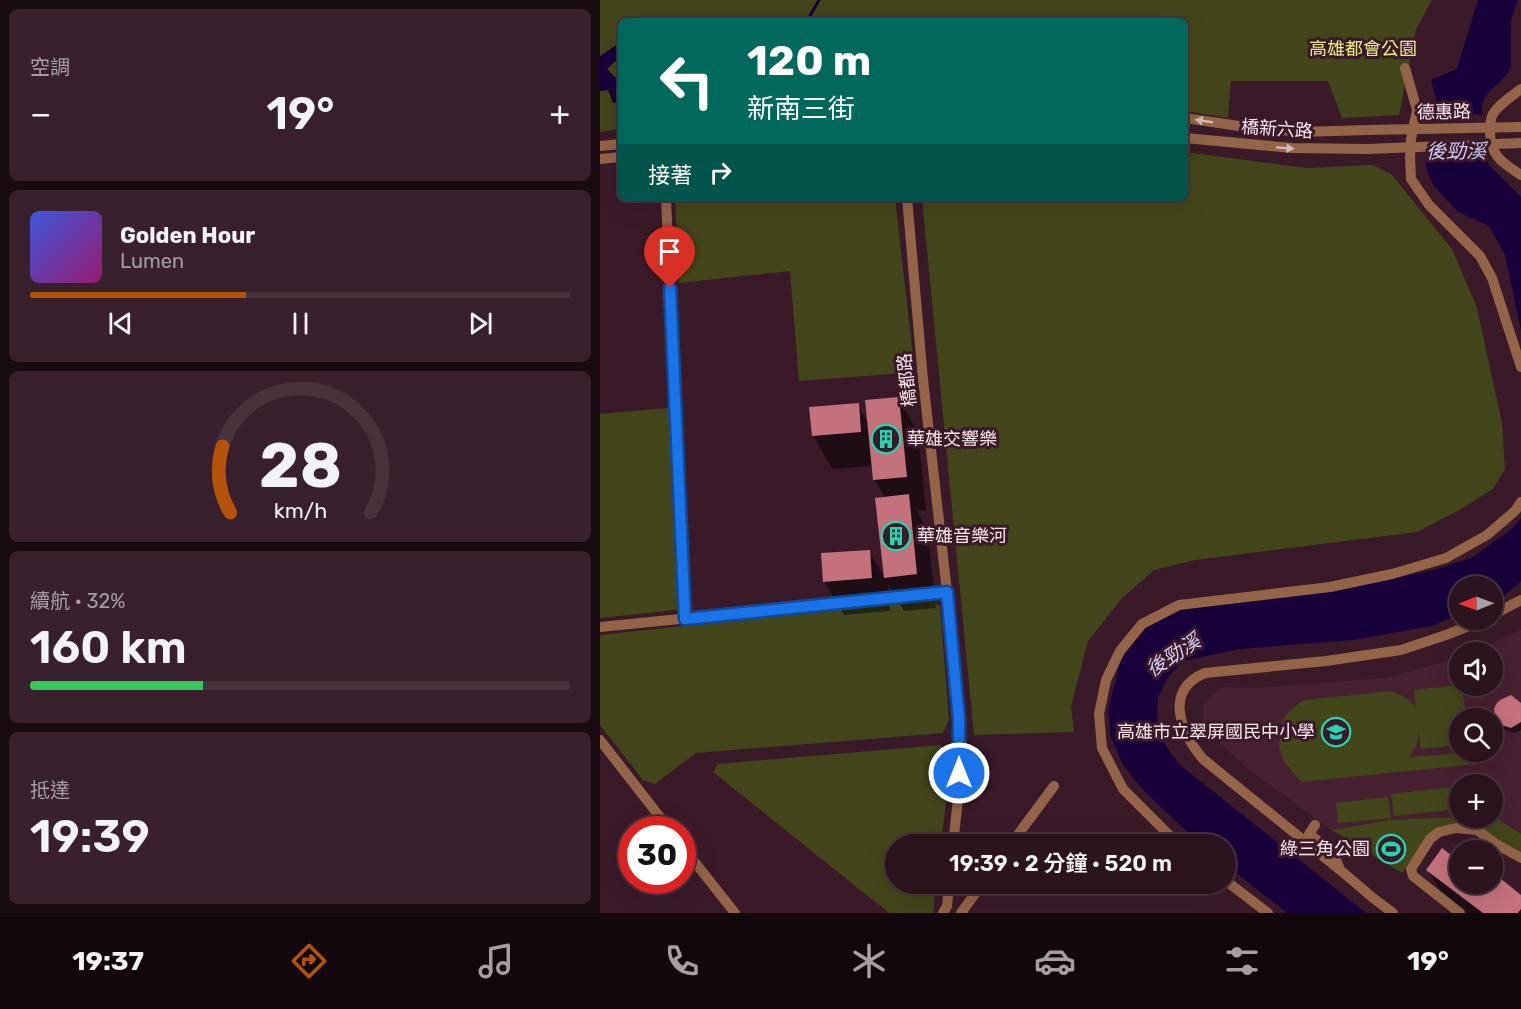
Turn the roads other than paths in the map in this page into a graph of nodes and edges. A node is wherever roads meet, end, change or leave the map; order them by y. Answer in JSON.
{"nodes":[{"id":1,"x":1405,"y":68,"type":"dead end"},
{"id":2,"x":1521,"y":89,"type":"edge"},
{"id":3,"x":1188,"y":118,"type":"edge"},
{"id":4,"x":1521,"y":127,"type":"edge"},
{"id":5,"x":1367,"y":130,"type":"joint"},
{"id":6,"x":1188,"y":138,"type":"edge"},
{"id":7,"x":1521,"y":143,"type":"edge"},
{"id":8,"x":618,"y":144,"type":"edge"},
{"id":9,"x":600,"y":146,"type":"edge"},
{"id":10,"x":1367,"y":149,"type":"joint"},
{"id":11,"x":618,"y":157,"type":"edge"},
{"id":12,"x":600,"y":159,"type":"edge"},
{"id":13,"x":1521,"y":175,"type":"edge"},
{"id":14,"x":666,"y":201,"type":"edge"},
{"id":15,"x":907,"y":201,"type":"edge"},
{"id":16,"x":1521,"y":367,"type":"edge"},
{"id":17,"x":1521,"y":502,"type":"edge"},
{"id":18,"x":947,"y":592,"type":"junction"},
{"id":19,"x":1521,"y":600,"type":"edge"},
{"id":20,"x":1503,"y":609,"type":"edge"},
{"id":21,"x":685,"y":619,"type":"junction"},
{"id":22,"x":600,"y":627,"type":"edge"},
{"id":23,"x":1459,"y":630,"type":"edge"},
{"id":24,"x":600,"y":740,"type":"edge"},
{"id":25,"x":1054,"y":786,"type":"dead end"},
{"id":26,"x":659,"y":816,"type":"edge"},
{"id":27,"x":1315,"y":825,"type":"dead end"},
{"id":28,"x":954,"y":834,"type":"edge"},
{"id":29,"x":1018,"y":834,"type":"edge"},
{"id":30,"x":1168,"y":834,"type":"edge"},
{"id":31,"x":1521,"y":858,"type":"edge"},
{"id":32,"x":696,"y":864,"type":"edge"},
{"id":33,"x":1339,"y":869,"type":"junction"},
{"id":34,"x":1236,"y":889,"type":"edge"},
{"id":35,"x":948,"y":894,"type":"edge"},
{"id":36,"x":975,"y":894,"type":"edge"},
{"id":37,"x":735,"y":913,"type":"edge"},
{"id":38,"x":944,"y":913,"type":"edge"},
{"id":39,"x":961,"y":913,"type":"edge"},
{"id":40,"x":1268,"y":913,"type":"edge"},
{"id":41,"x":1393,"y":913,"type":"edge"},
{"id":42,"x":1460,"y":913,"type":"edge"}],
"edges":[{"from":1,"to":16,"type":"street"},
{"from":2,"to":13,"type":"street"},
{"from":5,"to":3,"type":"street","name":"橋新六路","one_way":true},
{"from":4,"to":5,"type":"street","name":"德惠路","bridge":true},
{"from":6,"to":10,"type":"street","name":"橋新六路","one_way":true},
{"from":7,"to":10,"type":"street","name":"德惠路","bridge":true},
{"from":8,"to":9,"type":"street"},
{"from":11,"to":12,"type":"street"},
{"from":14,"to":21,"type":"street"},
{"from":15,"to":18,"type":"street","name":"橋都路"},
{"from":17,"to":30,"type":"street"},
{"from":18,"to":21,"type":"street"},
{"from":18,"to":28,"type":"street","name":"橋都路"},
{"from":19,"to":20,"type":"street"},
{"from":21,"to":22,"type":"street"},
{"from":23,"to":33,"type":"street"},
{"from":24,"to":26,"type":"street"},
{"from":25,"to":29,"type":"street"},
{"from":27,"to":33,"type":"street"},
{"from":31,"to":42,"type":"street"},
{"from":32,"to":37,"type":"street"},
{"from":33,"to":41,"type":"street"},
{"from":34,"to":40,"type":"street"},
{"from":35,"to":38,"type":"street"},
{"from":36,"to":39,"type":"street"}]}
